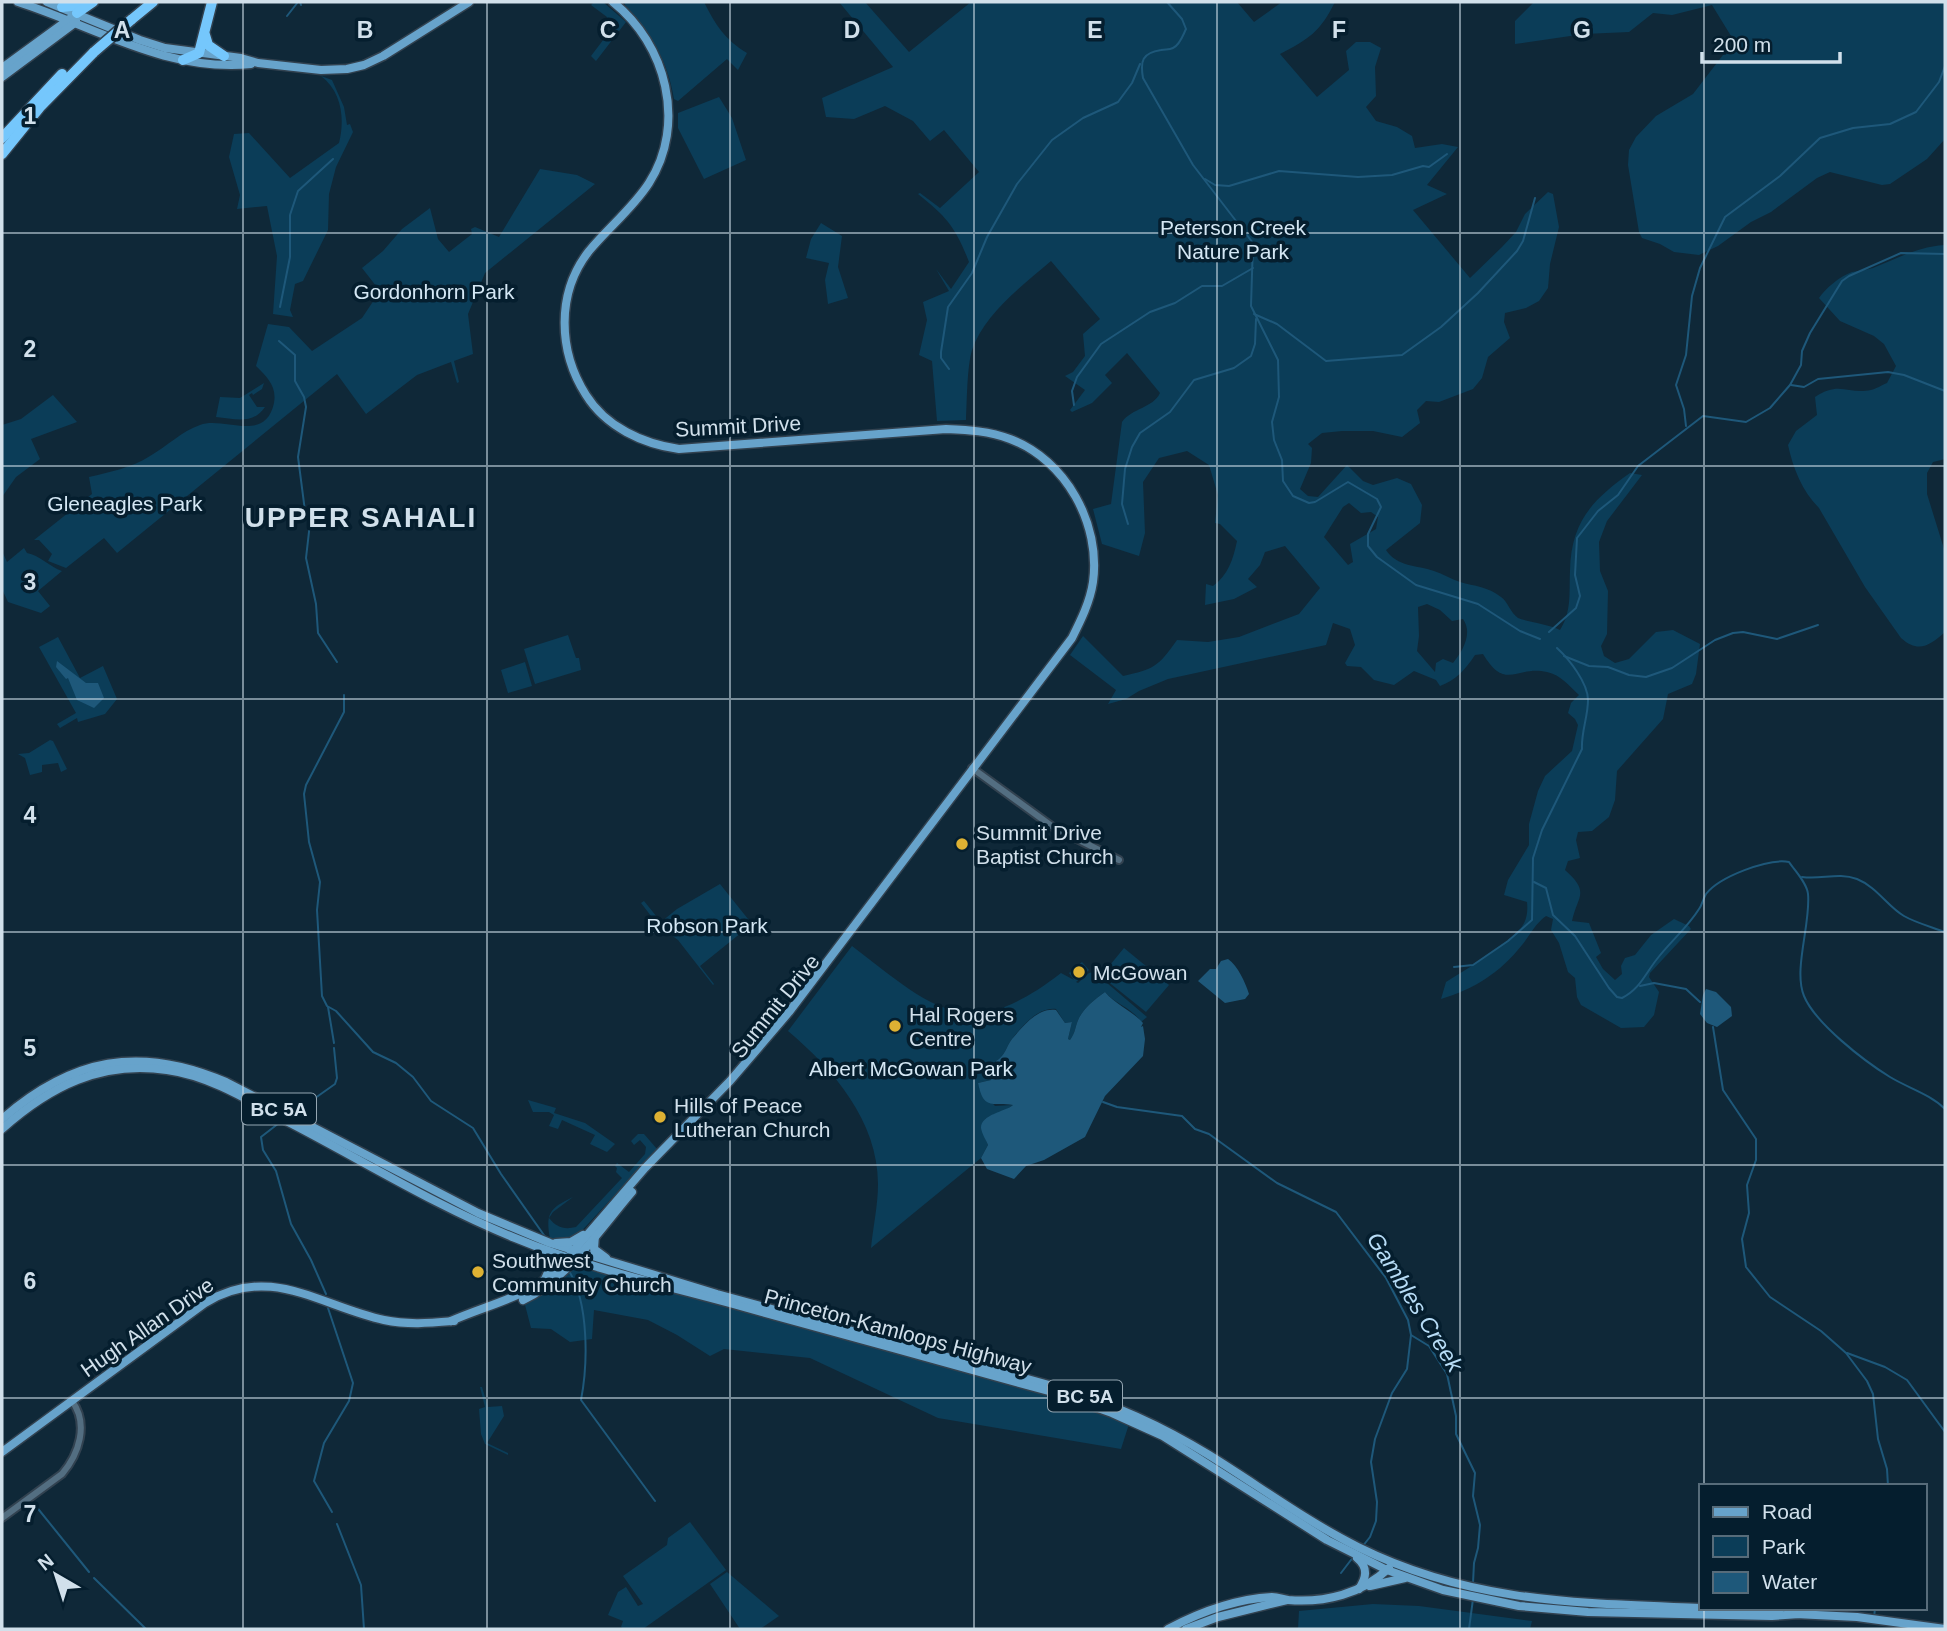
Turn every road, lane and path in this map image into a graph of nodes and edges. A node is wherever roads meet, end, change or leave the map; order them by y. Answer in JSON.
{"nodes":[{"id":1,"x":18,"y":2,"type":"edge"},
{"id":2,"x":47,"y":2,"type":"edge"},
{"id":3,"x":81,"y":2,"type":"edge"},
{"id":4,"x":93,"y":2,"type":"edge"},
{"id":5,"x":142,"y":2,"type":"edge"},
{"id":6,"x":153,"y":2,"type":"edge"},
{"id":7,"x":212,"y":2,"type":"edge"},
{"id":8,"x":469,"y":2,"type":"edge"},
{"id":9,"x":613,"y":2,"type":"edge"},
{"id":10,"x":62,"y":7,"type":"junction"},
{"id":11,"x":49,"y":12,"type":"junction"},
{"id":12,"x":129,"y":17,"type":"junction"},
{"id":13,"x":74,"y":18,"type":"junction"},
{"id":14,"x":204,"y":31,"type":"junction"},
{"id":15,"x":48,"y":35,"type":"junction"},
{"id":16,"x":92,"y":49,"type":"junction"},
{"id":17,"x":199,"y":53,"type":"junction"},
{"id":18,"x":224,"y":56,"type":"junction"},
{"id":19,"x":183,"y":60,"type":"junction"},
{"id":20,"x":258,"y":64,"type":"junction"},
{"id":21,"x":2,"y":68,"type":"edge"},
{"id":22,"x":2,"y":77,"type":"edge"},
{"id":23,"x":2,"y":138,"type":"edge"},
{"id":24,"x":2,"y":154,"type":"edge"},
{"id":25,"x":974,"y":770,"type":"junction"},
{"id":26,"x":1119,"y":860,"type":"dead end"},
{"id":27,"x":2,"y":1119,"type":"edge"},
{"id":28,"x":2,"y":1129,"type":"edge"},
{"id":29,"x":595,"y":1229,"type":"junction"},
{"id":30,"x":550,"y":1243,"type":"junction"},
{"id":31,"x":537,"y":1247,"type":"junction"},
{"id":32,"x":573,"y":1255,"type":"junction"},
{"id":33,"x":614,"y":1263,"type":"junction"},
{"id":34,"x":543,"y":1282,"type":"junction"},
{"id":35,"x":451,"y":1321,"type":"junction"},
{"id":36,"x":72,"y":1401,"type":"junction"},
{"id":37,"x":2,"y":1452,"type":"edge"},
{"id":38,"x":2,"y":1518,"type":"edge"},
{"id":39,"x":1349,"y":1552,"type":"junction"},
{"id":40,"x":1390,"y":1566,"type":"junction"},
{"id":41,"x":1407,"y":1577,"type":"junction"},
{"id":42,"x":1361,"y":1589,"type":"junction"},
{"id":43,"x":1288,"y":1600,"type":"junction"},
{"id":44,"x":1699,"y":1608,"type":"edge"},
{"id":45,"x":1751,"y":1610,"type":"edge"},
{"id":46,"x":1800,"y":1614,"type":"junction"},
{"id":47,"x":1168,"y":1629,"type":"edge"},
{"id":48,"x":1186,"y":1629,"type":"edge"},
{"id":49,"x":1945,"y":1629,"type":"edge"}],
"edges":[{"from":1,"to":11,"type":"main road"},
{"from":2,"to":10,"type":"main road"},
{"from":3,"to":10,"type":"highway"},
{"from":4,"to":13,"type":"highway"},
{"from":5,"to":12,"type":"highway"},
{"from":6,"to":12,"type":"highway"},
{"from":7,"to":14,"type":"highway"},
{"from":8,"to":20,"type":"main road"},
{"from":9,"to":25,"type":"main road","name":"Summit Drive"},
{"from":10,"to":13,"type":"main road"},
{"from":11,"to":13,"type":"main road"},
{"from":11,"to":15,"type":"main road"},
{"from":12,"to":16,"type":"highway","bridge":true},
{"from":13,"to":15,"type":"main road"},
{"from":13,"to":17,"type":"main road"},
{"from":13,"to":19,"type":"main road"},
{"from":13,"to":22,"type":"main road"},
{"from":14,"to":17,"type":"highway"},
{"from":14,"to":18,"type":"highway"},
{"from":15,"to":21,"type":"main road"},
{"from":16,"to":23,"type":"highway"},
{"from":16,"to":24,"type":"highway"},
{"from":17,"to":18,"type":"main road"},
{"from":17,"to":19,"type":"highway"},
{"from":18,"to":20,"type":"main road"},
{"from":19,"to":20,"type":"main road"},
{"from":25,"to":26,"type":"street"},
{"from":25,"to":29,"type":"main road","name":"Summit Drive"},
{"from":27,"to":30,"type":"main road","name":"Princeton-Kamloops Highway","number":"BC 5A"},
{"from":28,"to":31,"type":"main road","name":"Princeton-Kamloops Highway","number":"BC 5A"},
{"from":29,"to":30,"type":"main road"},
{"from":29,"to":32,"type":"main road","name":"Summit Drive"},
{"from":29,"to":33,"type":"main road"},
{"from":30,"to":32,"type":"main road","name":"Princeton-Kamloops Highway","number":"BC 5A"},
{"from":31,"to":32,"type":"main road","name":"Princeton-Kamloops Highway","number":"BC 5A"},
{"from":31,"to":34,"type":"main road"},
{"from":32,"to":33,"type":"main road","name":"Princeton-Kamloops Highway","number":"BC 5A"},
{"from":32,"to":34,"type":"main road","name":"Hugh Allan Drive"},
{"from":32,"to":35,"type":"main road","name":"Hugh Allan Drive"},
{"from":32,"to":39,"type":"main road","name":"Princeton-Kamloops Highway","number":"BC 5A"},
{"from":33,"to":40,"type":"main road","name":"Princeton-Kamloops Highway","number":"BC 5A"},
{"from":34,"to":35,"type":"main road","name":"Hugh Allan Drive"},
{"from":35,"to":36,"type":"main road","name":"Hugh Allan Drive"},
{"from":36,"to":37,"type":"main road","name":"Hugh Allan Drive"},
{"from":36,"to":38,"type":"street"},
{"from":39,"to":40,"type":"main road","name":"Princeton-Kamloops Highway","number":"BC 5A"},
{"from":39,"to":42,"type":"main road"},
{"from":40,"to":41,"type":"main road","name":"Princeton-Kamloops Highway","number":"BC 5A"},
{"from":40,"to":42,"type":"main road"},
{"from":40,"to":44,"type":"main road","name":"Princeton-Kamloops Highway","number":"BC 5A"},
{"from":41,"to":42,"type":"main road"},
{"from":41,"to":46,"type":"main road","name":"Princeton-Kamloops Highway","number":"BC 5A"},
{"from":42,"to":43,"type":"main road"},
{"from":43,"to":47,"type":"main road"},
{"from":43,"to":48,"type":"main road"},
{"from":45,"to":46,"type":"main road","name":"Princeton-Kamloops Highway","number":"BC 5A"},
{"from":46,"to":49,"type":"main road","name":"Princeton-Kamloops Highway","number":"BC 5A"}]}
